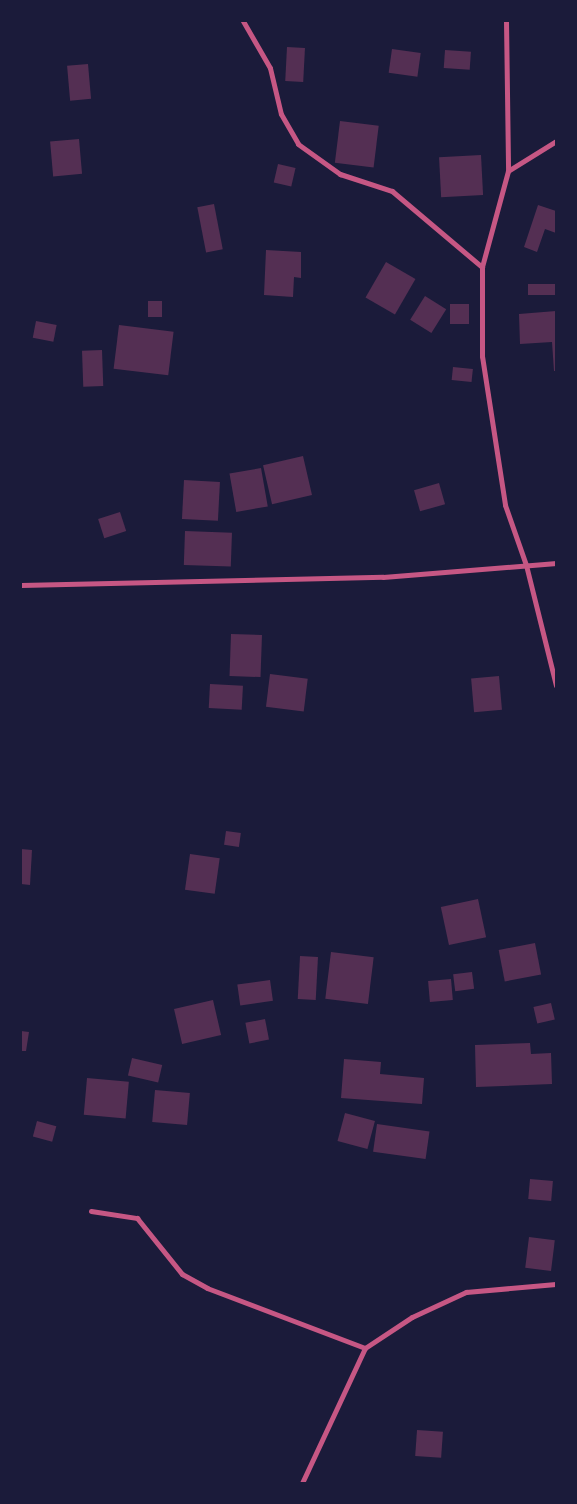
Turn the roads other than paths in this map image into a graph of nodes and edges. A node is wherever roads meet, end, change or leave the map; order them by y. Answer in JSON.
{"nodes":[{"id":1,"x":243,"y":21,"type":"edge"},
{"id":2,"x":506,"y":21,"type":"edge"},
{"id":3,"x":556,"y":141,"type":"edge"},
{"id":4,"x":508,"y":170,"type":"junction"},
{"id":5,"x":482,"y":267,"type":"junction"},
{"id":6,"x":556,"y":562,"type":"edge"},
{"id":7,"x":526,"y":565,"type":"junction"},
{"id":8,"x":21,"y":585,"type":"edge"},
{"id":9,"x":556,"y":685,"type":"edge"},
{"id":10,"x":91,"y":1211,"type":"dead end"},
{"id":11,"x":556,"y":1284,"type":"edge"},
{"id":12,"x":365,"y":1348,"type":"junction"},
{"id":13,"x":302,"y":1483,"type":"edge"}],
"edges":[{"from":1,"to":5,"type":"street"},
{"from":2,"to":4,"type":"street"},
{"from":3,"to":4,"type":"street"},
{"from":4,"to":5,"type":"street"},
{"from":5,"to":7,"type":"street"},
{"from":6,"to":7,"type":"street"},
{"from":7,"to":8,"type":"street"},
{"from":7,"to":9,"type":"street"},
{"from":10,"to":12,"type":"street"},
{"from":11,"to":12,"type":"street"},
{"from":12,"to":13,"type":"street"}]}
